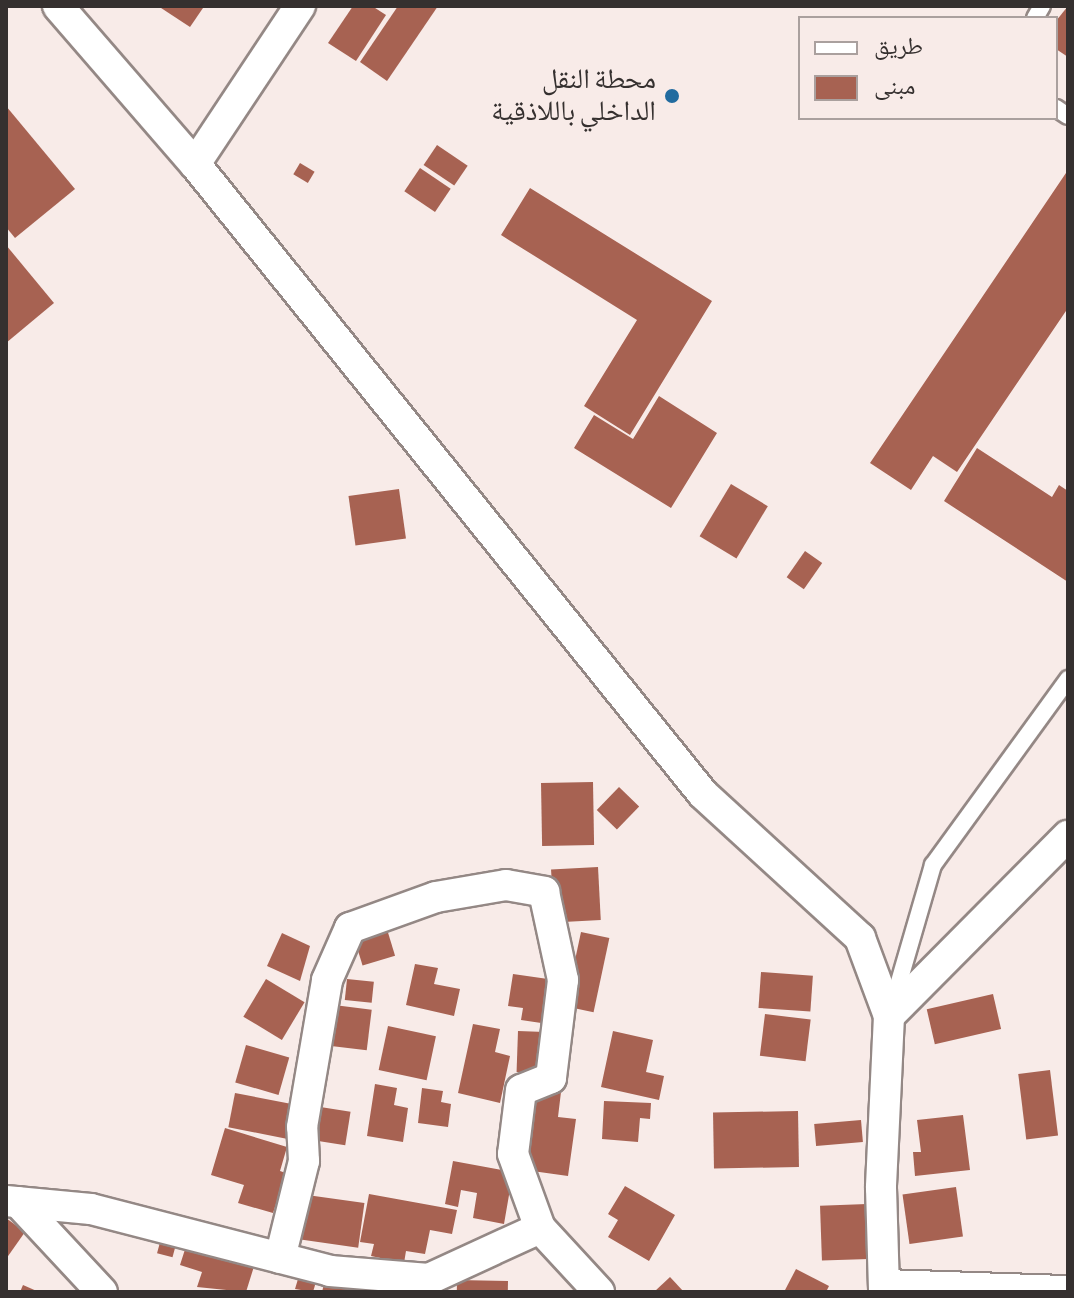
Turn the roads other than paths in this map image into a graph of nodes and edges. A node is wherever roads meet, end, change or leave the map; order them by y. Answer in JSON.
{"nodes":[{"id":1,"x":58,"y":6,"type":"edge"},
{"id":2,"x":300,"y":6,"type":"edge"},
{"id":3,"x":195,"y":164,"type":"junction"},
{"id":4,"x":1068,"y":679,"type":"edge"},
{"id":5,"x":1068,"y":836,"type":"edge"},
{"id":6,"x":889,"y":1016,"type":"junction"},
{"id":7,"x":12,"y":1202,"type":"edge"},
{"id":8,"x":540,"y":1228,"type":"junction"},
{"id":9,"x":280,"y":1258,"type":"junction"},
{"id":10,"x":884,"y":1288,"type":"edge"},
{"id":11,"x":1068,"y":1291,"type":"edge"},
{"id":12,"x":102,"y":1292,"type":"edge"},
{"id":13,"x":599,"y":1292,"type":"edge"}],
"edges":[{"from":1,"to":3,"type":"street"},
{"from":2,"to":3,"type":"street"},
{"from":3,"to":6,"type":"street"},
{"from":4,"to":6,"type":"lane"},
{"from":5,"to":6,"type":"street"},
{"from":6,"to":10,"type":"street"},
{"from":7,"to":9,"type":"street"},
{"from":7,"to":12,"type":"street"},
{"from":8,"to":9,"type":"street"},
{"from":8,"to":9,"type":"street"},
{"from":8,"to":13,"type":"street"},
{"from":10,"to":11,"type":"street"}]}
